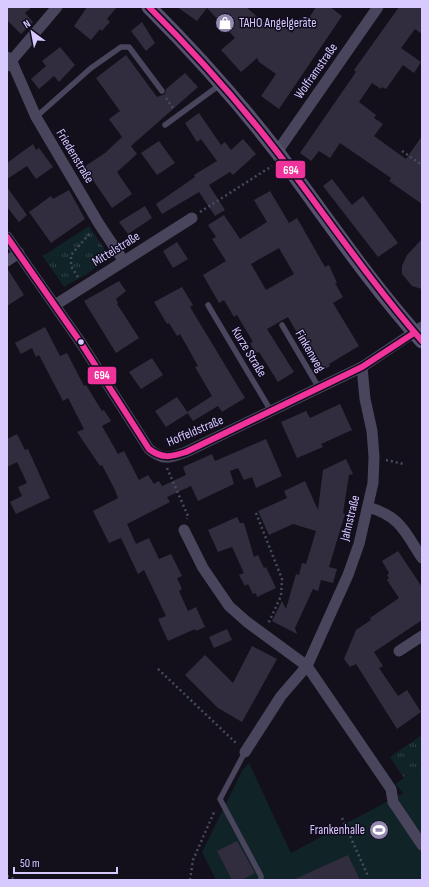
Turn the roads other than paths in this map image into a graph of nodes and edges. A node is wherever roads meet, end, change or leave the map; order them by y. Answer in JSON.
{"nodes":[{"id":1,"x":57,"y":7,"type":"edge"},
{"id":2,"x":378,"y":7,"type":"edge"},
{"id":3,"x":156,"y":9,"type":"edge"},
{"id":4,"x":9,"y":62,"type":"edge"},
{"id":5,"x":221,"y":84,"type":"junction"},
{"id":6,"x":162,"y":91,"type":"road end"},
{"id":7,"x":36,"y":117,"type":"junction"},
{"id":8,"x":165,"y":125,"type":"dead end"},
{"id":9,"x":280,"y":156,"type":"junction"},
{"id":10,"x":192,"y":218,"type":"road end"},
{"id":11,"x":7,"y":237,"type":"edge"},
{"id":12,"x":19,"y":253,"type":"junction"},
{"id":13,"x":123,"y":260,"type":"junction"},
{"id":14,"x":7,"y":261,"type":"edge"},
{"id":15,"x":55,"y":305,"type":"junction"},
{"id":16,"x":208,"y":305,"type":"dead end"},
{"id":17,"x":282,"y":325,"type":"dead end"},
{"id":18,"x":419,"y":334,"type":"edge"},
{"id":19,"x":362,"y":367,"type":"junction"},
{"id":20,"x":319,"y":388,"type":"junction"},
{"id":21,"x":271,"y":411,"type":"junction"},
{"id":22,"x":368,"y":507,"type":"junction"},
{"id":23,"x":184,"y":530,"type":"road end"},
{"id":24,"x":422,"y":558,"type":"edge"},
{"id":25,"x":422,"y":636,"type":"edge"},
{"id":26,"x":399,"y":651,"type":"dead end"},
{"id":27,"x":307,"y":666,"type":"junction"},
{"id":28,"x":245,"y":752,"type":"joint"},
{"id":29,"x":422,"y":845,"type":"edge"},
{"id":30,"x":261,"y":880,"type":"edge"}],
"edges":[{"from":1,"to":4,"type":"street"},
{"from":2,"to":9,"type":"street","name":"Wolframstraße"},
{"from":3,"to":5,"type":"main road"},
{"from":4,"to":7,"type":"street","name":"Friedenstraße"},
{"from":5,"to":8,"type":"lane"},
{"from":5,"to":9,"type":"main road"},
{"from":6,"to":7,"type":"lane"},
{"from":7,"to":13,"type":"street","name":"Friedenstraße"},
{"from":9,"to":18,"type":"main road"},
{"from":10,"to":13,"type":"street","name":"Mittelstraße"},
{"from":11,"to":12,"type":"street","name":"Hoffeldstraße"},
{"from":12,"to":14,"type":"street"},
{"from":12,"to":15,"type":"street","name":"Hoffeldstraße"},
{"from":13,"to":15,"type":"street","name":"Mittelstraße"},
{"from":15,"to":21,"type":"street","name":"Hoffeldstraße"},
{"from":16,"to":21,"type":"lane","name":"Kurze Straße"},
{"from":17,"to":20,"type":"lane","name":"Finkenweg"},
{"from":18,"to":19,"type":"street","name":"Hoffeldstraße"},
{"from":19,"to":20,"type":"street","name":"Hoffeldstraße"},
{"from":19,"to":22,"type":"street","name":"Jahnstraße"},
{"from":20,"to":21,"type":"street","name":"Hoffeldstraße"},
{"from":22,"to":24,"type":"street"},
{"from":22,"to":27,"type":"street","name":"Jahnstraße"},
{"from":23,"to":27,"type":"street"},
{"from":25,"to":26,"type":"street"},
{"from":27,"to":28,"type":"street","name":"Jahnstraße"},
{"from":27,"to":29,"type":"street"},
{"from":28,"to":30,"type":"lane","name":"Jahnstraße"}]}
